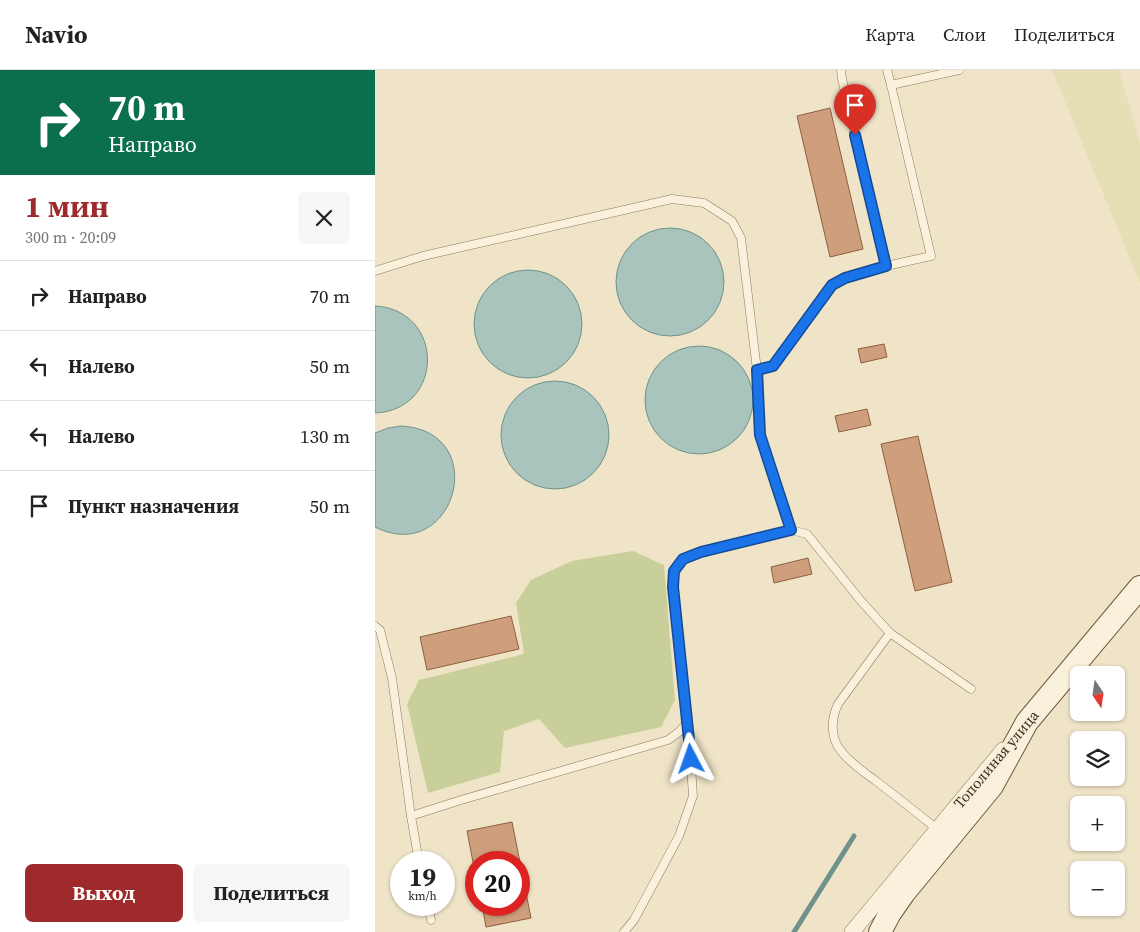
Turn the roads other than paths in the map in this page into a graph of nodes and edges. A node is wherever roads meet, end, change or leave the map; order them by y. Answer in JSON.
{"nodes":[{"id":1,"x":841,"y":70,"type":"edge"},
{"id":2,"x":887,"y":70,"type":"edge"},
{"id":3,"x":959,"y":70,"type":"edge"},
{"id":4,"x":891,"y":85,"type":"junction"},
{"id":5,"x":886,"y":266,"type":"junction"},
{"id":6,"x":375,"y":270,"type":"edge"},
{"id":7,"x":757,"y":370,"type":"junction"},
{"id":8,"x":791,"y":530,"type":"junction"},
{"id":9,"x":1140,"y":587,"type":"edge"},
{"id":10,"x":375,"y":626,"type":"edge"},
{"id":11,"x":890,"y":633,"type":"junction"},
{"id":12,"x":971,"y":689,"type":"dead end"},
{"id":13,"x":688,"y":721,"type":"junction"},
{"id":14,"x":1027,"y":722,"type":"junction"},
{"id":15,"x":411,"y":816,"type":"junction"},
{"id":16,"x":937,"y":829,"type":"junction"},
{"id":17,"x":417,"y":851,"type":"edge"},
{"id":18,"x":430,"y":916,"type":"edge"},
{"id":19,"x":431,"y":920,"type":"dead end"},
{"id":20,"x":624,"y":932,"type":"edge"},
{"id":21,"x":853,"y":932,"type":"edge"},
{"id":22,"x":880,"y":932,"type":"edge"}],
"edges":[{"from":1,"to":5,"type":"lane"},
{"from":2,"to":4,"type":"lane"},
{"from":3,"to":4,"type":"lane"},
{"from":4,"to":5,"type":"lane"},
{"from":5,"to":7,"type":"lane"},
{"from":6,"to":7,"type":"lane"},
{"from":7,"to":8,"type":"lane"},
{"from":8,"to":11,"type":"lane"},
{"from":8,"to":13,"type":"lane"},
{"from":9,"to":14,"type":"main road","name":"Тополиная улица"},
{"from":10,"to":15,"type":"lane"},
{"from":11,"to":12,"type":"lane"},
{"from":11,"to":16,"type":"lane"},
{"from":13,"to":15,"type":"lane"},
{"from":13,"to":20,"type":"lane"},
{"from":14,"to":16,"type":"street","name":"Тополиная улица"},
{"from":14,"to":22,"type":"main road"},
{"from":15,"to":17,"type":"lane"},
{"from":16,"to":21,"type":"street","name":"Тополиная улица"},
{"from":18,"to":19,"type":"lane"}]}
